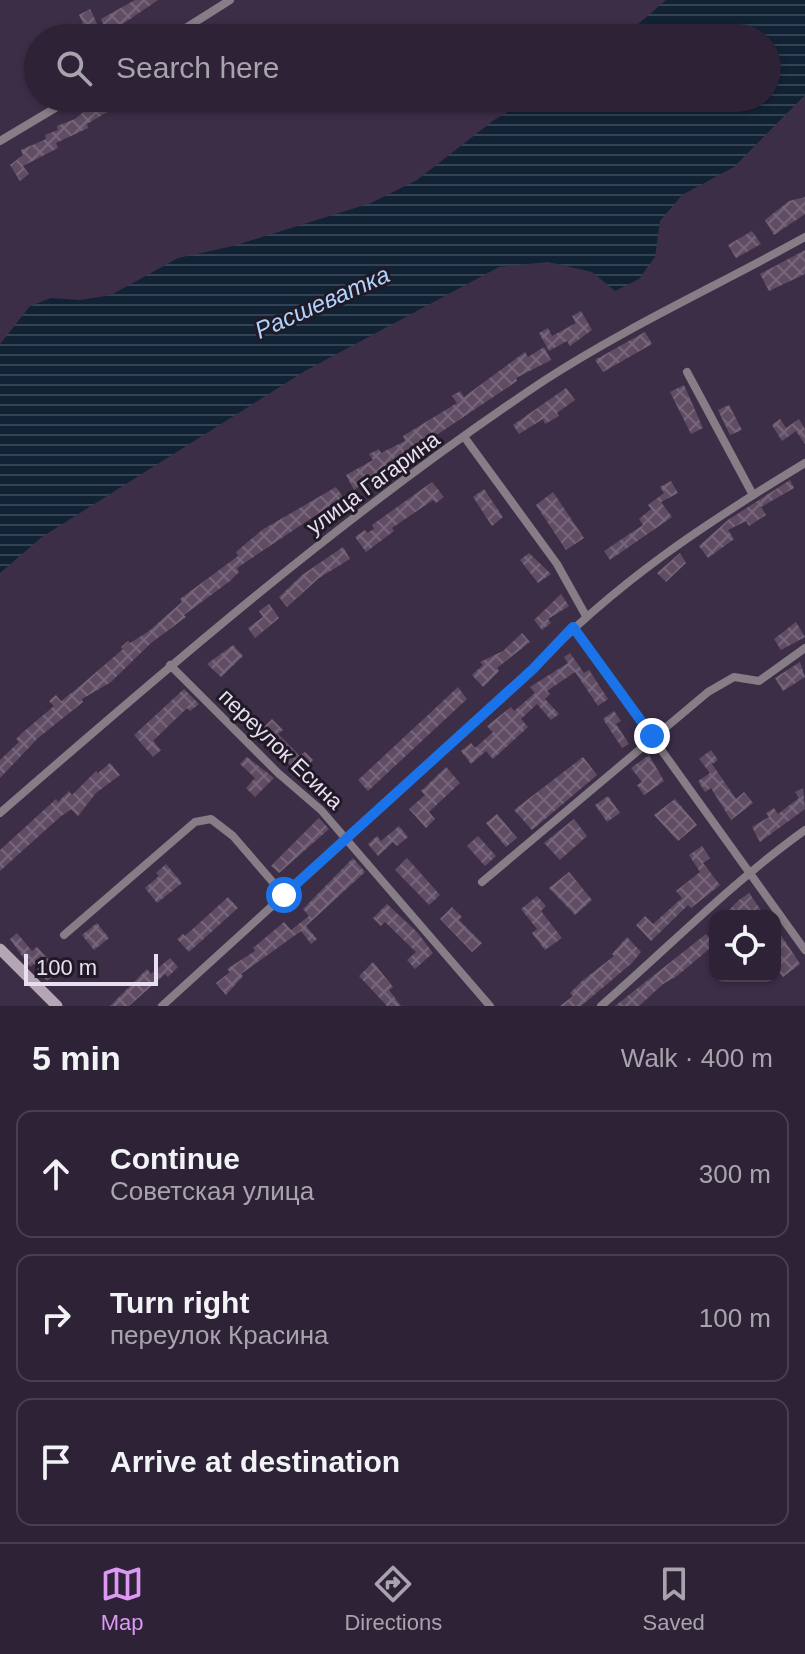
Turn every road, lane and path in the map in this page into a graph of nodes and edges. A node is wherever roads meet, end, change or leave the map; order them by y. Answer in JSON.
{"nodes":[{"id":1,"x":230,"y":0,"type":"edge"},
{"id":2,"x":192,"y":24,"type":"edge"},
{"id":3,"x":49,"y":112,"type":"edge"},
{"id":4,"x":0,"y":141,"type":"edge"},
{"id":5,"x":805,"y":237,"type":"edge"},
{"id":6,"x":687,"y":372,"type":"dead end"},
{"id":7,"x":465,"y":438,"type":"junction"},
{"id":8,"x":805,"y":463,"type":"edge"},
{"id":9,"x":753,"y":495,"type":"junction"},
{"id":10,"x":586,"y":616,"type":"junction"},
{"id":11,"x":573,"y":627,"type":"junction"},
{"id":12,"x":805,"y":648,"type":"edge"},
{"id":13,"x":170,"y":665,"type":"junction"},
{"id":14,"x":652,"y":736,"type":"junction"},
{"id":15,"x":0,"y":813,"type":"edge"},
{"id":16,"x":805,"y":830,"type":"edge"},
{"id":17,"x":345,"y":838,"type":"junction"},
{"id":18,"x":748,"y":871,"type":"junction"},
{"id":19,"x":482,"y":882,"type":"dead end"},
{"id":20,"x":284,"y":895,"type":"junction"},
{"id":21,"x":64,"y":935,"type":"dead end"},
{"id":22,"x":0,"y":949,"type":"edge"},
{"id":23,"x":805,"y":950,"type":"edge"},
{"id":24,"x":57,"y":1006,"type":"edge"},
{"id":25,"x":162,"y":1006,"type":"edge"},
{"id":26,"x":490,"y":1006,"type":"edge"},
{"id":27,"x":601,"y":1006,"type":"edge"}],
"edges":[{"from":1,"to":2,"type":"street"},
{"from":3,"to":4,"type":"street"},
{"from":5,"to":7,"type":"street","name":"улица Гагарина"},
{"from":6,"to":9,"type":"street"},
{"from":7,"to":10,"type":"street"},
{"from":7,"to":13,"type":"street","name":"улица Гагарина"},
{"from":8,"to":9,"type":"street"},
{"from":9,"to":10,"type":"street"},
{"from":10,"to":11,"type":"street"},
{"from":11,"to":14,"type":"street"},
{"from":11,"to":17,"type":"street"},
{"from":12,"to":14,"type":"street"},
{"from":13,"to":15,"type":"street","name":"улица Гагарина"},
{"from":13,"to":17,"type":"street","name":"переулок Есина"},
{"from":14,"to":18,"type":"street"},
{"from":14,"to":19,"type":"street"},
{"from":16,"to":18,"type":"street"},
{"from":17,"to":20,"type":"street"},
{"from":17,"to":26,"type":"street","name":"переулок Есина"},
{"from":18,"to":23,"type":"street"},
{"from":18,"to":27,"type":"street"},
{"from":20,"to":21,"type":"street"},
{"from":20,"to":25,"type":"street"},
{"from":22,"to":24,"type":"main road"}]}
